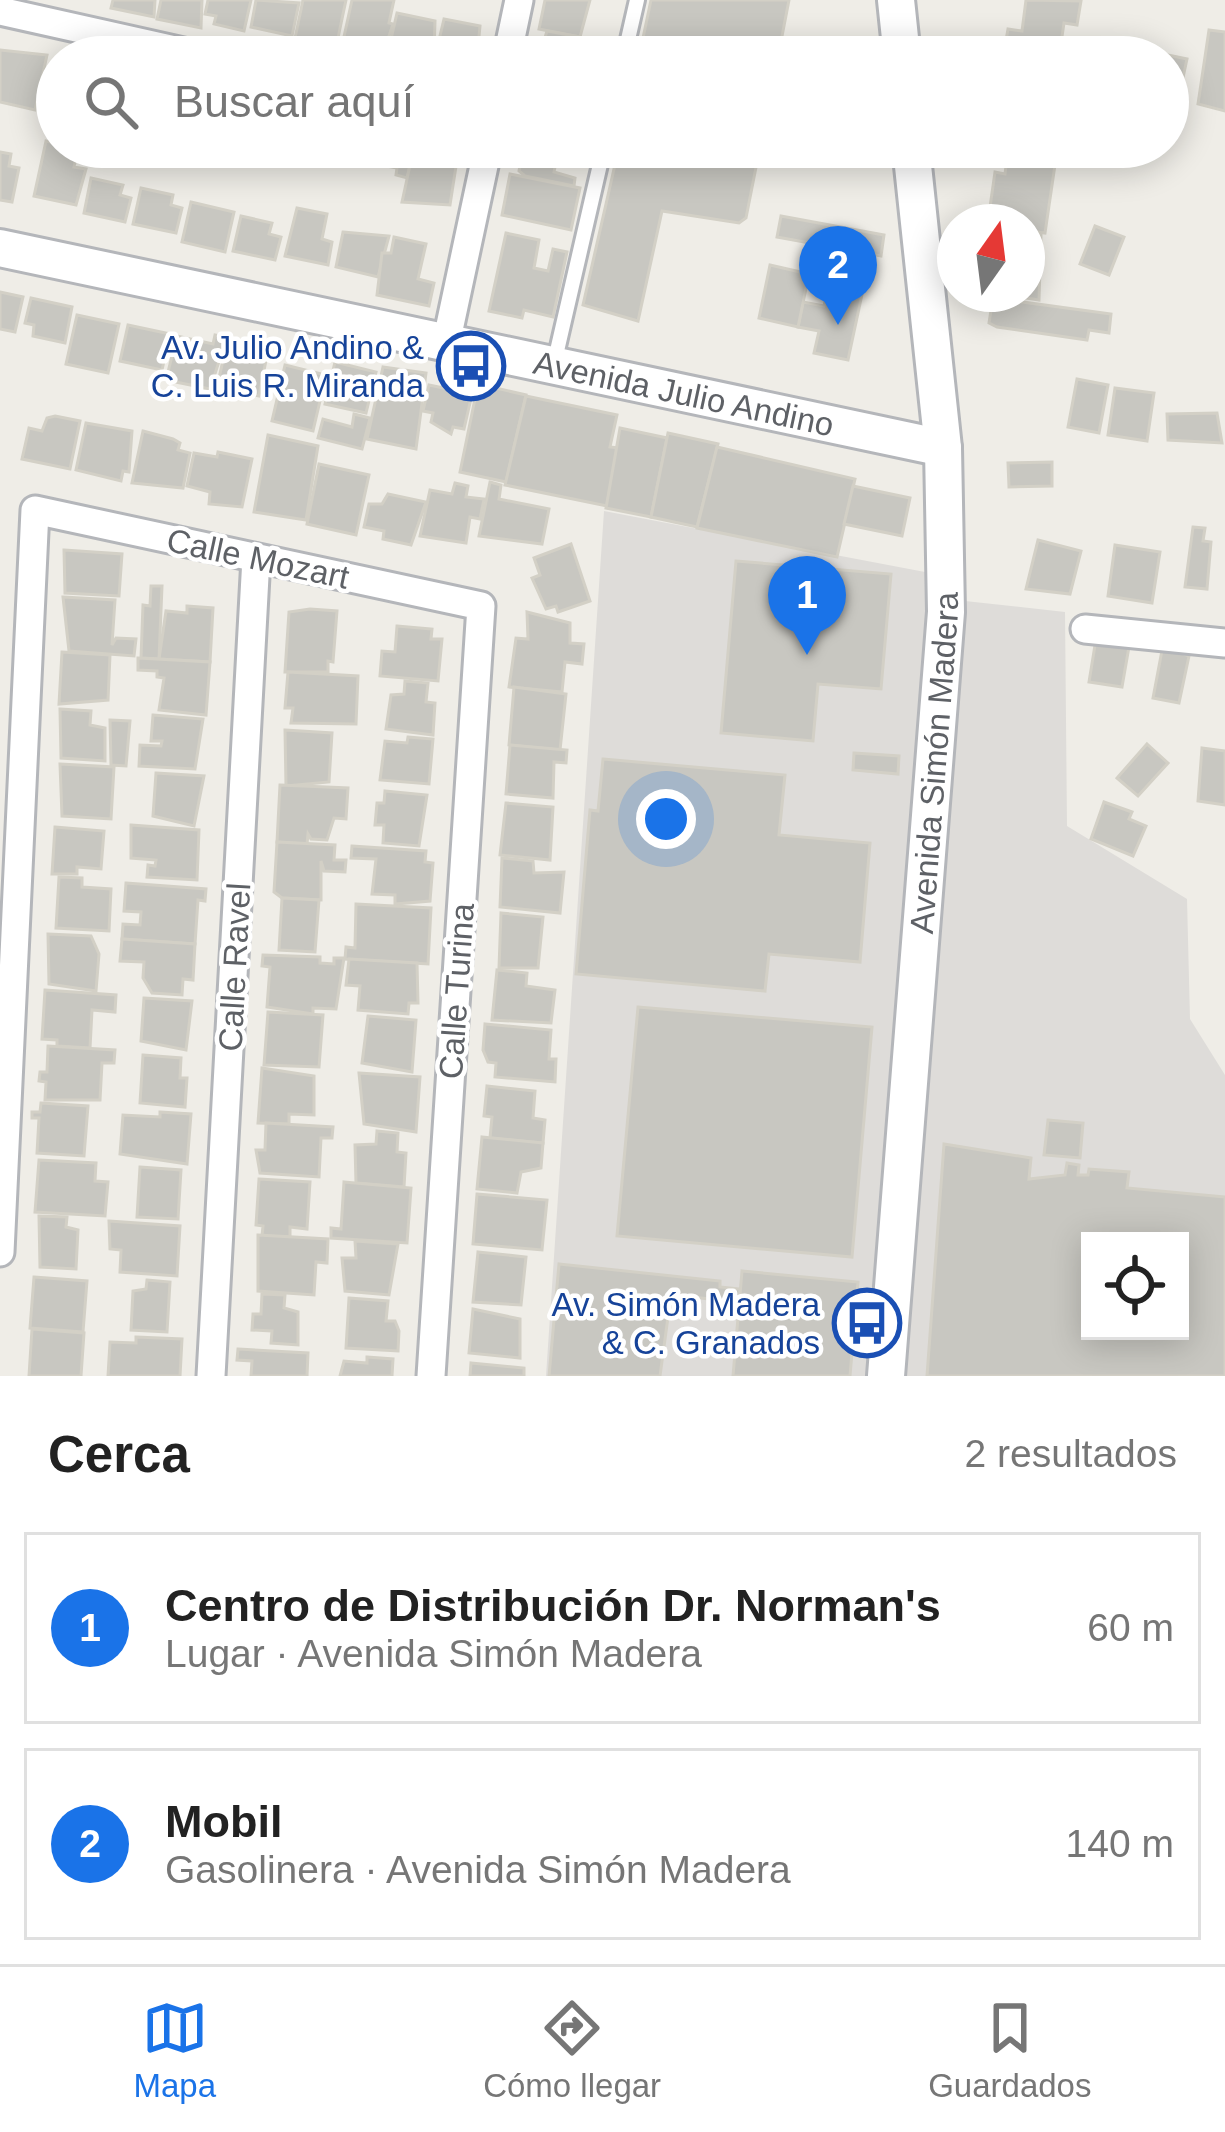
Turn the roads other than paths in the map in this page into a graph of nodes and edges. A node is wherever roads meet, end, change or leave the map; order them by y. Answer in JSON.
{"nodes":[{"id":1,"x":519,"y":0,"type":"edge"},
{"id":2,"x":638,"y":0,"type":"edge"},
{"id":3,"x":896,"y":0,"type":"edge"},
{"id":4,"x":0,"y":11,"type":"edge"},
{"id":5,"x":112,"y":36,"type":"edge"},
{"id":6,"x":511,"y":36,"type":"edge"},
{"id":7,"x":630,"y":36,"type":"edge"},
{"id":8,"x":900,"y":36,"type":"edge"},
{"id":9,"x":484,"y":168,"type":"edge"},
{"id":10,"x":599,"y":168,"type":"edge"},
{"id":11,"x":913,"y":168,"type":"edge"},
{"id":12,"x":0,"y":248,"type":"edge"},
{"id":13,"x":446,"y":344,"type":"junction"},
{"id":14,"x":554,"y":365,"type":"junction"},
{"id":15,"x":943,"y":448,"type":"junction"},
{"id":16,"x":256,"y":558,"type":"junction"},
{"id":17,"x":481,"y":606,"type":"joint"},
{"id":18,"x":1085,"y":629,"type":"dead end"},
{"id":19,"x":1225,"y":643,"type":"edge"},
{"id":20,"x":0,"y":1252,"type":"edge"},
{"id":21,"x":211,"y":1376,"type":"edge"},
{"id":22,"x":431,"y":1376,"type":"edge"},
{"id":23,"x":886,"y":1376,"type":"edge"}],
"edges":[{"from":1,"to":6,"type":"street"},
{"from":2,"to":7,"type":"lane"},
{"from":3,"to":8,"type":"street"},
{"from":4,"to":5,"type":"street"},
{"from":9,"to":13,"type":"street"},
{"from":10,"to":14,"type":"lane"},
{"from":11,"to":15,"type":"street","name":"Avenida Simón Madera"},
{"from":12,"to":13,"type":"street","name":"Avenida Julio Andino"},
{"from":13,"to":14,"type":"street","name":"Avenida Julio Andino"},
{"from":14,"to":15,"type":"street","name":"Avenida Julio Andino"},
{"from":15,"to":23,"type":"street","name":"Avenida Simón Madera"},
{"from":16,"to":17,"type":"street","name":"Calle Mozart"},
{"from":16,"to":20,"type":"street","name":"Calle Mozart"},
{"from":16,"to":21,"type":"street","name":"Calle Ravel"},
{"from":17,"to":22,"type":"street","name":"Calle Turina"},
{"from":18,"to":19,"type":"street"}]}
